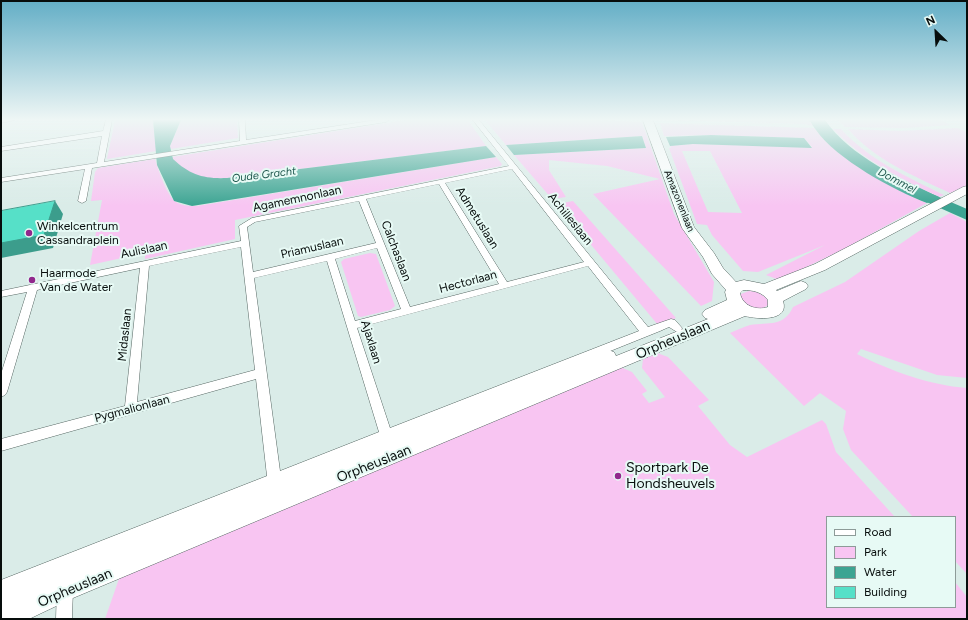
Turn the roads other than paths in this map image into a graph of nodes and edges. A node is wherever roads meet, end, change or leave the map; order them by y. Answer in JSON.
{"nodes":[{"id":1,"x":103,"y":149,"type":"edge"},
{"id":2,"x":197,"y":149,"type":"edge"},
{"id":3,"x":499,"y":149,"type":"edge"},
{"id":4,"x":658,"y":149,"type":"edge"},
{"id":5,"x":100,"y":164,"type":"junction"},
{"id":6,"x":89,"y":166,"type":"junction"},
{"id":7,"x":513,"y":167,"type":"junction"},
{"id":8,"x":1,"y":180,"type":"edge"},
{"id":9,"x":441,"y":182,"type":"junction"},
{"id":10,"x":967,"y":189,"type":"edge"},
{"id":11,"x":967,"y":196,"type":"edge"},
{"id":12,"x":362,"y":198,"type":"junction"},
{"id":13,"x":82,"y":201,"type":"dead end"},
{"id":14,"x":950,"y":201,"type":"junction"},
{"id":15,"x":245,"y":243,"type":"junction"},
{"id":16,"x":380,"y":245,"type":"junction"},
{"id":17,"x":330,"y":257,"type":"junction"},
{"id":18,"x":145,"y":263,"type":"junction"},
{"id":19,"x":590,"y":263,"type":"junction"},
{"id":20,"x":250,"y":276,"type":"junction"},
{"id":21,"x":505,"y":286,"type":"junction"},
{"id":22,"x":33,"y":287,"type":"junction"},
{"id":23,"x":1,"y":294,"type":"edge"},
{"id":24,"x":770,"y":294,"type":"junction"},
{"id":25,"x":740,"y":296,"type":"junction"},
{"id":26,"x":407,"y":312,"type":"junction"},
{"id":27,"x":352,"y":326,"type":"junction"},
{"id":28,"x":677,"y":328,"type":"junction"},
{"id":29,"x":646,"y":332,"type":"junction"},
{"id":30,"x":5,"y":367,"type":"edge"},
{"id":31,"x":262,"y":373,"type":"junction"},
{"id":32,"x":1,"y":392,"type":"edge"},
{"id":33,"x":130,"y":409,"type":"junction"},
{"id":34,"x":386,"y":436,"type":"junction"},
{"id":35,"x":1,"y":445,"type":"edge"},
{"id":36,"x":274,"y":480,"type":"junction"},
{"id":37,"x":64,"y":583,"type":"junction"},
{"id":38,"x":1,"y":588,"type":"edge"},
{"id":39,"x":1,"y":602,"type":"edge"},
{"id":40,"x":3,"y":619,"type":"edge"},
{"id":41,"x":64,"y":619,"type":"edge"}],
"edges":[{"from":1,"to":5,"type":"street"},
{"from":2,"to":5,"type":"street"},
{"from":3,"to":7,"type":"street","name":"Achilleslaan"},
{"from":4,"to":25,"type":"main road","name":"Amazonenlaan"},
{"from":5,"to":6,"type":"street"},
{"from":6,"to":8,"type":"street"},
{"from":6,"to":13,"type":"street"},
{"from":7,"to":9,"type":"street","name":"Agamemnonlaan"},
{"from":7,"to":19,"type":"street","name":"Achilleslaan"},
{"from":9,"to":12,"type":"street","name":"Agamemnonlaan"},
{"from":9,"to":21,"type":"street","name":"Admetuslaan"},
{"from":10,"to":14,"type":"main road"},
{"from":11,"to":14,"type":"main road"},
{"from":12,"to":15,"type":"street","name":"Agamemnonlaan"},
{"from":12,"to":16,"type":"street","name":"Calchaslaan"},
{"from":14,"to":24,"type":"main road"},
{"from":15,"to":18,"type":"street","name":"Aulislaan"},
{"from":15,"to":20,"type":"street","name":"Agamemnonlaan"},
{"from":16,"to":17,"type":"street","name":"Priamuslaan"},
{"from":16,"to":26,"type":"street","name":"Calchaslaan"},
{"from":17,"to":20,"type":"street","name":"Priamuslaan"},
{"from":17,"to":27,"type":"street","name":"Ajaxlaan"},
{"from":18,"to":22,"type":"street","name":"Aulislaan"},
{"from":18,"to":33,"type":"street","name":"Midaslaan"},
{"from":19,"to":21,"type":"street","name":"Hectorlaan"},
{"from":19,"to":29,"type":"street","name":"Achilleslaan"},
{"from":20,"to":31,"type":"street","name":"Agamemnonlaan"},
{"from":21,"to":26,"type":"street","name":"Hectorlaan"},
{"from":22,"to":23,"type":"street","name":"Aulislaan"},
{"from":22,"to":30,"type":"street"},
{"from":24,"to":25,"type":"main road"},
{"from":24,"to":25,"type":"main road"},
{"from":25,"to":28,"type":"main road","name":"Orpheuslaan"},
{"from":25,"to":37,"type":"main road","name":"Orpheuslaan"},
{"from":26,"to":27,"type":"street","name":"Hectorlaan"},
{"from":27,"to":34,"type":"street","name":"Ajaxlaan"},
{"from":28,"to":29,"type":"street","name":"Orpheuslaan"},
{"from":28,"to":37,"type":"main road","name":"Orpheuslaan"},
{"from":29,"to":34,"type":"street","name":"Orpheuslaan"},
{"from":30,"to":32,"type":"street"},
{"from":31,"to":33,"type":"street","name":"Pygmalionlaan"},
{"from":31,"to":36,"type":"street","name":"Agamemnonlaan"},
{"from":33,"to":35,"type":"street","name":"Pygmalionlaan"},
{"from":34,"to":36,"type":"street","name":"Orpheuslaan"},
{"from":36,"to":38,"type":"street","name":"Orpheuslaan"},
{"from":37,"to":39,"type":"main road","name":"Orpheuslaan"},
{"from":37,"to":40,"type":"main road","name":"Orpheuslaan"},
{"from":37,"to":41,"type":"street"}]}
